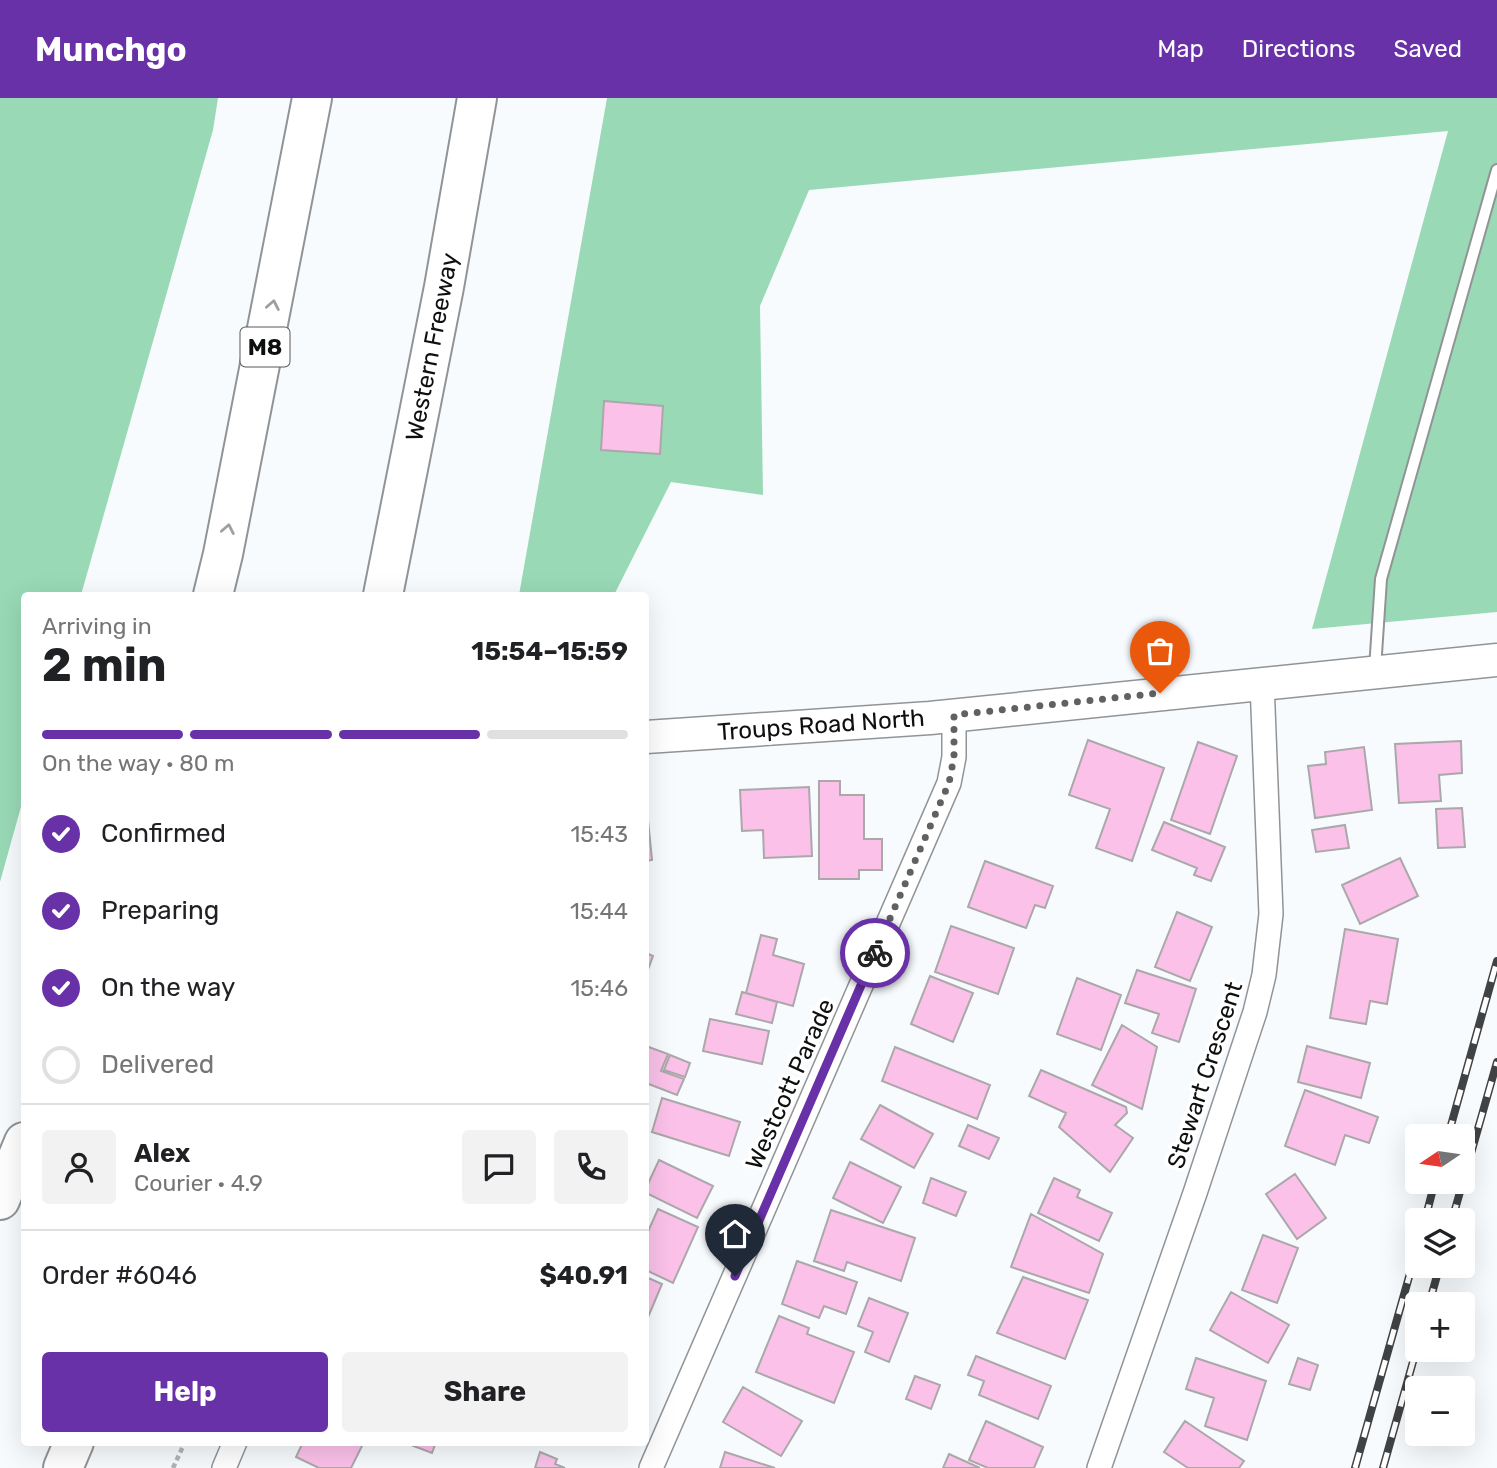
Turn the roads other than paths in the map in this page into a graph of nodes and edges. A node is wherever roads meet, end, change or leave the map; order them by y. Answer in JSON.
{"nodes":[{"id":1,"x":312,"y":98,"type":"edge"},
{"id":2,"x":478,"y":98,"type":"edge"},
{"id":3,"x":1497,"y":170,"type":"edge"},
{"id":4,"x":214,"y":592,"type":"edge"},
{"id":5,"x":384,"y":592,"type":"edge"},
{"id":6,"x":406,"y":592,"type":"edge"},
{"id":7,"x":1497,"y":660,"type":"edge"},
{"id":8,"x":1374,"y":672,"type":"junction"},
{"id":9,"x":1262,"y":682,"type":"junction"},
{"id":10,"x":954,"y":715,"type":"junction"},
{"id":11,"x":649,"y":737,"type":"edge"},
{"id":12,"x":21,"y":1149,"type":"edge"},
{"id":13,"x":0,"y":1200,"type":"edge"},
{"id":14,"x":72,"y":1446,"type":"edge"},
{"id":15,"x":233,"y":1446,"type":"edge"},
{"id":16,"x":63,"y":1468,"type":"edge"},
{"id":17,"x":223,"y":1468,"type":"edge"},
{"id":18,"x":651,"y":1468,"type":"edge"},
{"id":19,"x":1099,"y":1468,"type":"edge"}],
"edges":[{"from":4,"to":1,"type":"highway","number":"M8","one_way":true},
{"from":2,"to":5,"type":"highway","name":"Western Freeway"},
{"from":2,"to":6,"type":"highway"},
{"from":3,"to":8,"type":"lane"},
{"from":7,"to":8,"type":"street","name":"Troups Road North"},
{"from":8,"to":9,"type":"street","name":"Troups Road North"},
{"from":9,"to":10,"type":"street","name":"Troups Road North"},
{"from":9,"to":19,"type":"street","name":"Stewart Crescent"},
{"from":10,"to":11,"type":"street","name":"Troups Road North"},
{"from":10,"to":18,"type":"street","name":"Westcott Parade"},
{"from":12,"to":13,"type":"highway"},
{"from":14,"to":16,"type":"highway"},
{"from":15,"to":17,"type":"street"}]}
